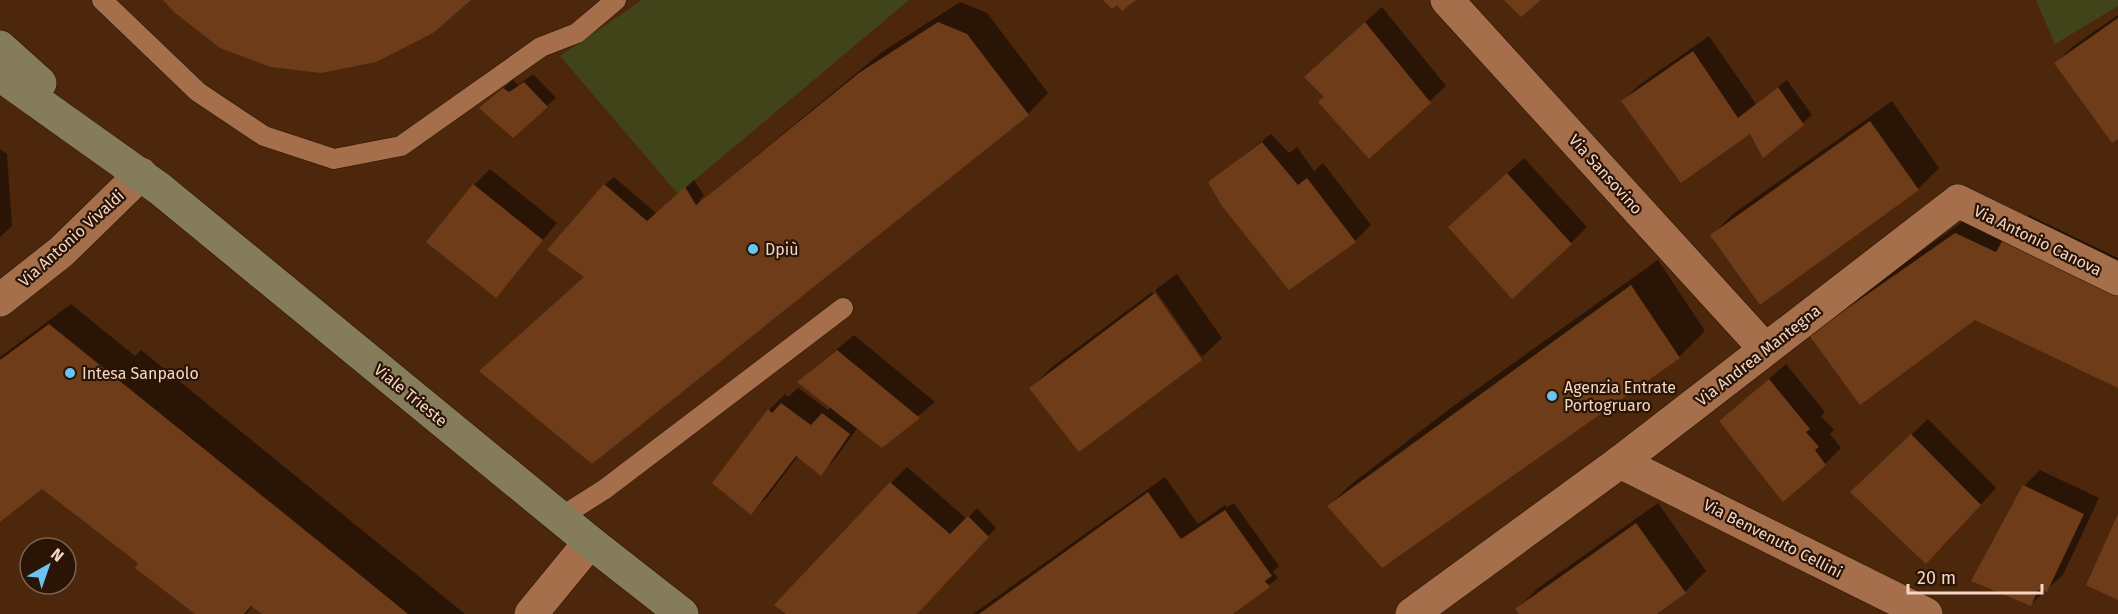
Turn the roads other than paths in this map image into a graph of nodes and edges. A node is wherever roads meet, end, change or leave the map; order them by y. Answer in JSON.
{"nodes":[{"id":1,"x":102,"y":0,"type":"edge"},
{"id":2,"x":616,"y":0,"type":"edge"},
{"id":3,"x":1447,"y":0,"type":"edge"},
{"id":4,"x":0,"y":47,"type":"edge"},
{"id":5,"x":0,"y":75,"type":"edge"},
{"id":6,"x":141,"y":174,"type":"junction"},
{"id":7,"x":1958,"y":201,"type":"joint"},
{"id":8,"x":2118,"y":279,"type":"edge"},
{"id":9,"x":0,"y":300,"type":"edge"},
{"id":10,"x":843,"y":308,"type":"dead end"},
{"id":11,"x":1765,"y":349,"type":"junction"},
{"id":12,"x":1620,"y":462,"type":"junction"},
{"id":13,"x":561,"y":518,"type":"junction"},
{"id":14,"x":590,"y":542,"type":"junction"},
{"id":15,"x":531,"y":614,"type":"edge"},
{"id":16,"x":682,"y":614,"type":"edge"},
{"id":17,"x":1412,"y":614,"type":"edge"},
{"id":18,"x":1926,"y":614,"type":"edge"}],
"edges":[{"from":1,"to":2,"type":"lane"},
{"from":3,"to":11,"type":"street","name":"Via Sansovino"},
{"from":4,"to":6,"type":"main road","name":"Viale Trieste"},
{"from":5,"to":6,"type":"main road","name":"Viale Trieste"},
{"from":6,"to":9,"type":"street","name":"Via Antonio Vivaldi"},
{"from":6,"to":13,"type":"main road","name":"Viale Trieste"},
{"from":7,"to":8,"type":"street","name":"Via Antonio Canova"},
{"from":7,"to":11,"type":"street","name":"Via Andrea Mantegna"},
{"from":10,"to":13,"type":"lane"},
{"from":11,"to":12,"type":"street","name":"Via Andrea Mantegna"},
{"from":12,"to":17,"type":"street","name":"Via Andrea Mantegna"},
{"from":12,"to":18,"type":"street","name":"Via Benvenuto Cellini"},
{"from":13,"to":14,"type":"main road","name":"Viale Trieste"},
{"from":14,"to":15,"type":"street"},
{"from":14,"to":16,"type":"main road","name":"Viale Trieste"}]}
